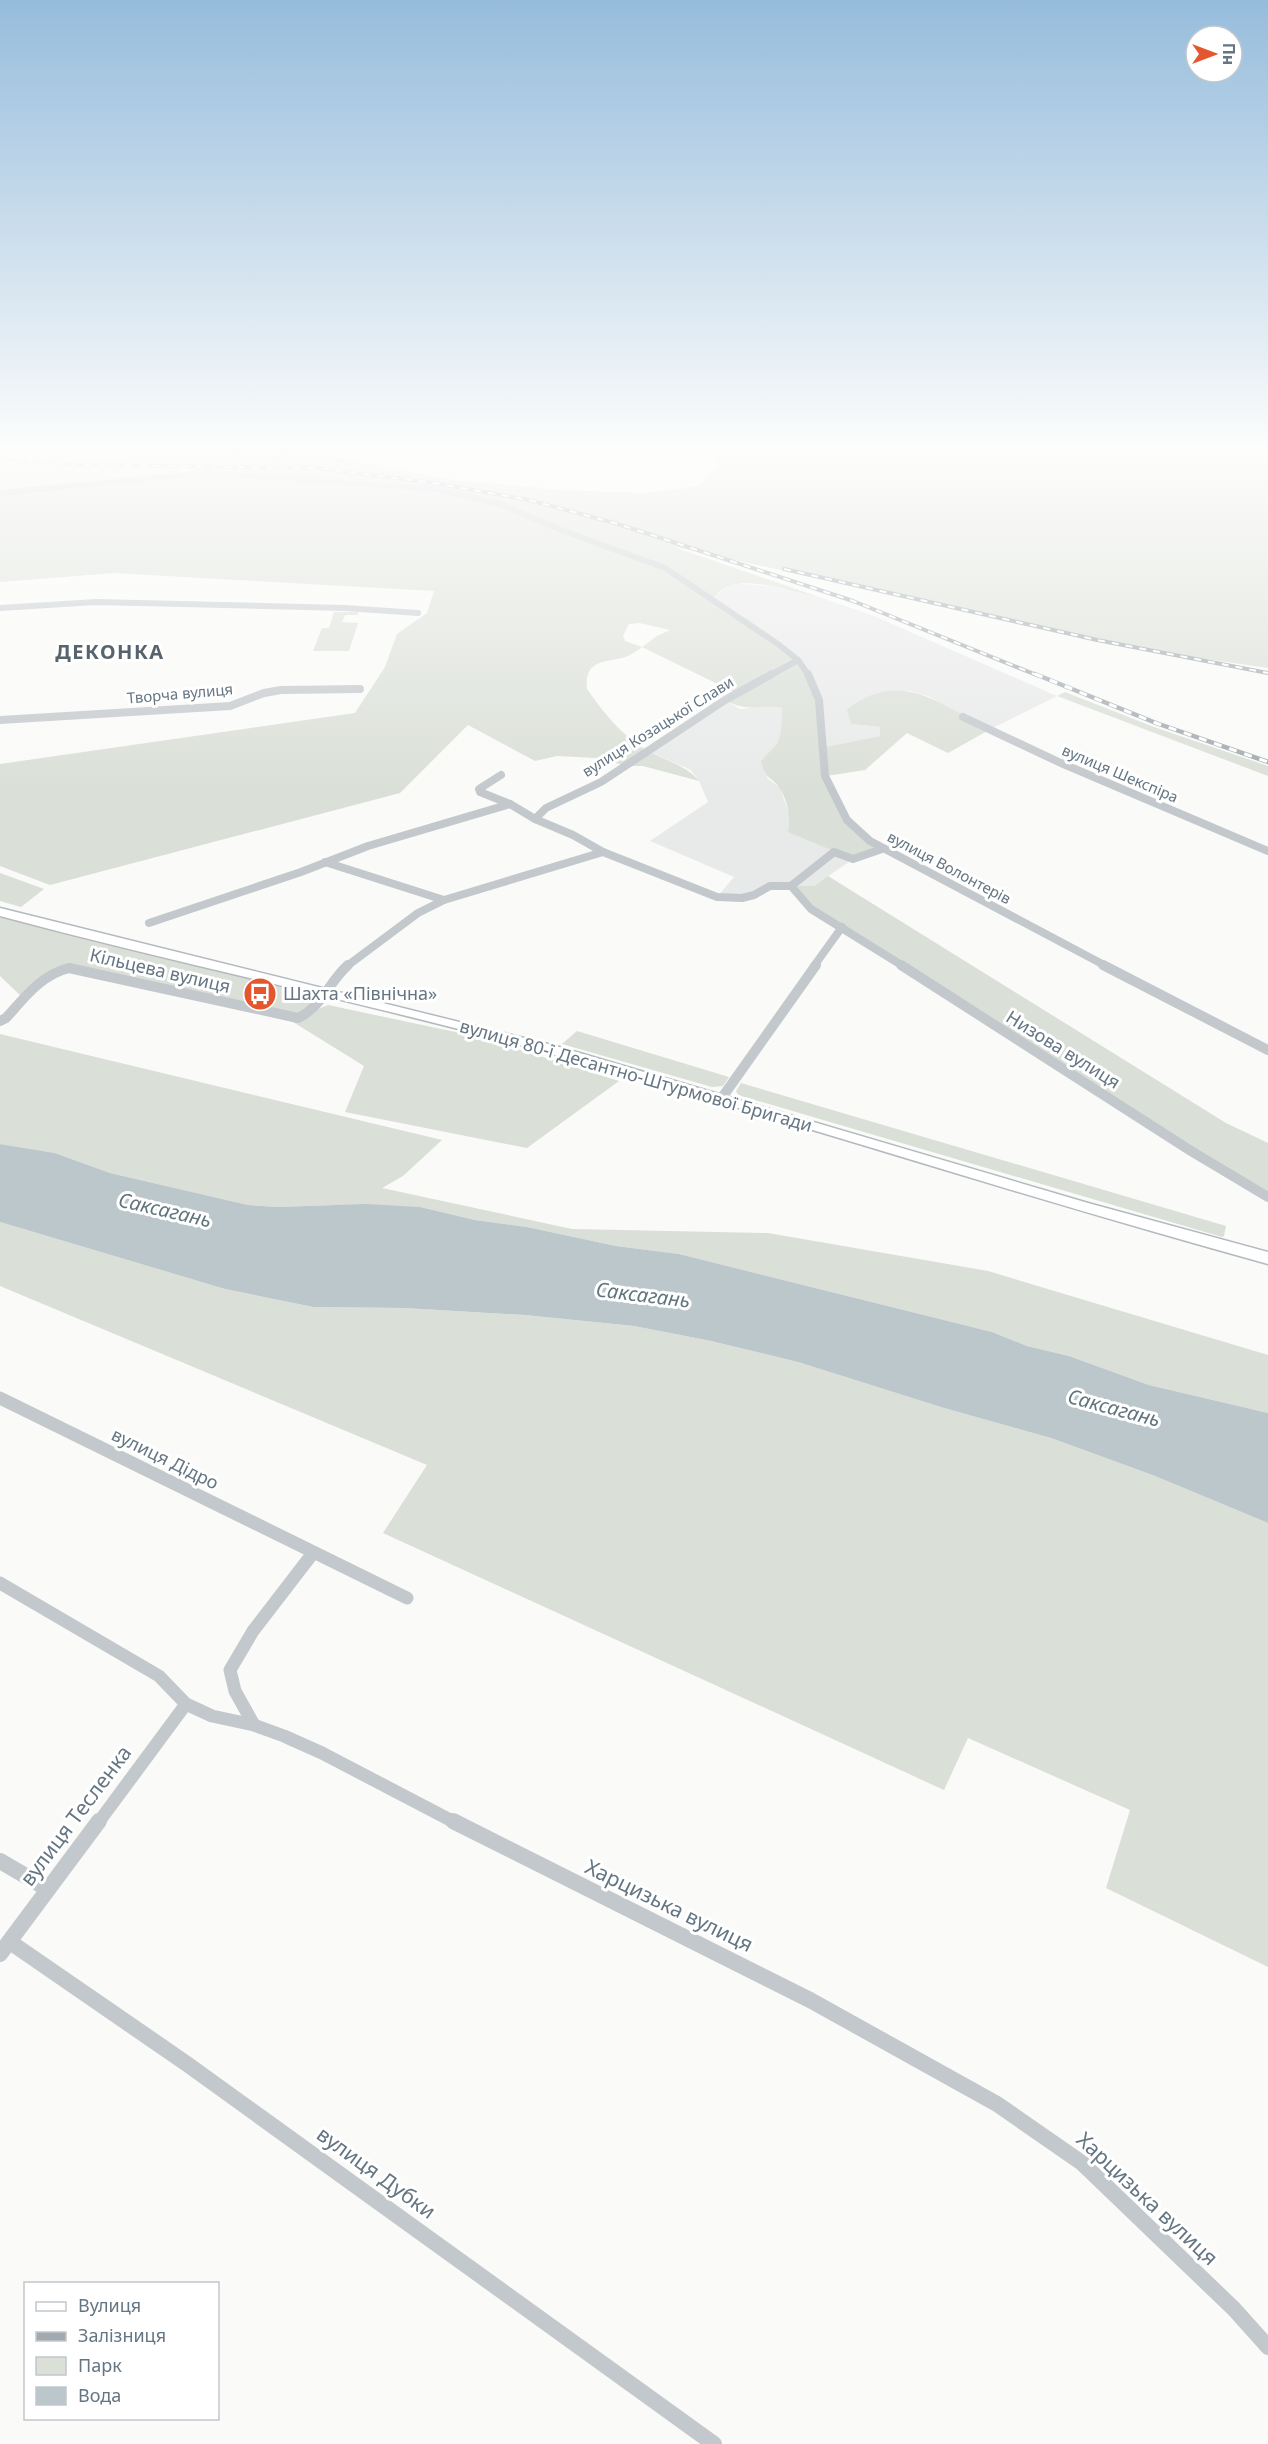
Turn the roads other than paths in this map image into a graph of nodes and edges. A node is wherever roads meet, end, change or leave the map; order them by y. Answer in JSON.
{"nodes":[{"id":1,"x":653,"y":564,"type":"edge"},
{"id":2,"x":0,"y":608,"type":"edge"},
{"id":3,"x":418,"y":613,"type":"dead end"},
{"id":4,"x":798,"y":660,"type":"junction"},
{"id":5,"x":360,"y":689,"type":"dead end"},
{"id":6,"x":963,"y":717,"type":"dead end"},
{"id":7,"x":0,"y":720,"type":"edge"},
{"id":8,"x":501,"y":775,"type":"dead end"},
{"id":9,"x":510,"y":804,"type":"junction"},
{"id":10,"x":535,"y":819,"type":"junction"},
{"id":11,"x":882,"y":849,"type":"junction"},
{"id":12,"x":1268,"y":851,"type":"edge"},
{"id":13,"x":603,"y":852,"type":"junction"},
{"id":14,"x":325,"y":862,"type":"junction"},
{"id":15,"x":791,"y":886,"type":"junction"},
{"id":16,"x":444,"y":900,"type":"junction"},
{"id":17,"x":0,"y":912,"type":"edge"},
{"id":18,"x":149,"y":923,"type":"dead end"},
{"id":19,"x":842,"y":927,"type":"junction"},
{"id":20,"x":325,"y":993,"type":"junction"},
{"id":21,"x":0,"y":1021,"type":"edge"},
{"id":22,"x":1268,"y":1050,"type":"edge"},
{"id":23,"x":721,"y":1099,"type":"junction"},
{"id":24,"x":1268,"y":1197,"type":"edge"},
{"id":25,"x":1268,"y":1258,"type":"edge"},
{"id":26,"x":0,"y":1398,"type":"edge"},
{"id":27,"x":314,"y":1553,"type":"junction"},
{"id":28,"x":0,"y":1583,"type":"edge"},
{"id":29,"x":407,"y":1598,"type":"dead end"},
{"id":30,"x":186,"y":1704,"type":"junction"},
{"id":31,"x":254,"y":1725,"type":"junction"},
{"id":32,"x":0,"y":1861,"type":"edge"},
{"id":33,"x":48,"y":1888,"type":"junction"},
{"id":34,"x":5,"y":1948,"type":"edge"},
{"id":35,"x":1268,"y":2347,"type":"edge"},
{"id":36,"x":714,"y":2444,"type":"edge"}],
"edges":[{"from":1,"to":4,"type":"street","name":"вулиця Волонтерів"},
{"from":2,"to":3,"type":"street"},
{"from":4,"to":10,"type":"street","name":"вулиця Козацької Слави"},
{"from":4,"to":11,"type":"street","name":"вулиця Волонтерів"},
{"from":5,"to":7,"type":"street","name":"Творча вулиця"},
{"from":6,"to":12,"type":"street","name":"вулиця Шекспіра"},
{"from":8,"to":9,"type":"street"},
{"from":9,"to":10,"type":"street"},
{"from":9,"to":14,"type":"street"},
{"from":10,"to":13,"type":"street"},
{"from":11,"to":15,"type":"street"},
{"from":11,"to":22,"type":"street","name":"вулиця Волонтерів"},
{"from":13,"to":15,"type":"street"},
{"from":13,"to":16,"type":"street","name":"Кільцева вулиця"},
{"from":14,"to":16,"type":"street"},
{"from":14,"to":18,"type":"street"},
{"from":15,"to":19,"type":"street","name":"Низова вулиця"},
{"from":16,"to":20,"type":"street","name":"Кільцева вулиця"},
{"from":17,"to":20,"type":"street","name":"вулиця 80-ї Десантно-Штурмової Бригади"},
{"from":19,"to":23,"type":"street"},
{"from":19,"to":24,"type":"street","name":"Низова вулиця"},
{"from":20,"to":21,"type":"street","name":"Кільцева вулиця"},
{"from":20,"to":23,"type":"street","name":"вулиця 80-ї Десантно-Штурмової Бригади"},
{"from":23,"to":25,"type":"street","name":"вулиця 80-ї Десантно-Штурмової Бригади"},
{"from":26,"to":27,"type":"street","name":"вулиця Дідро"},
{"from":27,"to":29,"type":"street","name":"вулиця Дідро"},
{"from":27,"to":31,"type":"street"},
{"from":28,"to":30,"type":"street","name":"Харцизька вулиця"},
{"from":30,"to":31,"type":"street","name":"Харцизька вулиця"},
{"from":30,"to":33,"type":"street","name":"вулиця Тесленка"},
{"from":31,"to":35,"type":"street","name":"Харцизька вулиця"},
{"from":32,"to":33,"type":"street"},
{"from":33,"to":34,"type":"street","name":"вулиця Тесленка"},
{"from":34,"to":36,"type":"street","name":"вулиця Дубки"}]}
